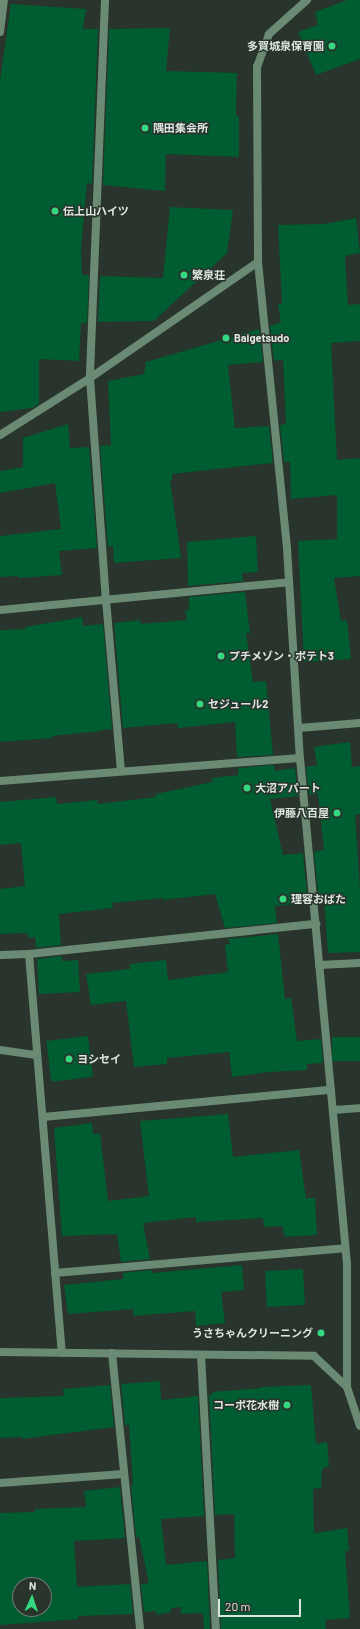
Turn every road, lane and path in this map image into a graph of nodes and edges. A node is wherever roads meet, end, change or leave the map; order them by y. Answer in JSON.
{"nodes":[{"id":1,"x":4,"y":0,"type":"edge"},
{"id":2,"x":106,"y":0,"type":"edge"},
{"id":3,"x":307,"y":0,"type":"edge"},
{"id":4,"x":0,"y":32,"type":"edge"},
{"id":5,"x":258,"y":262,"type":"junction"},
{"id":6,"x":90,"y":378,"type":"junction"},
{"id":7,"x":0,"y":435,"type":"edge"},
{"id":8,"x":289,"y":582,"type":"junction"},
{"id":9,"x":106,"y":600,"type":"junction"},
{"id":10,"x":0,"y":610,"type":"edge"},
{"id":11,"x":360,"y":723,"type":"edge"},
{"id":12,"x":299,"y":728,"type":"junction"},
{"id":13,"x":300,"y":758,"type":"junction"},
{"id":14,"x":121,"y":771,"type":"junction"},
{"id":15,"x":0,"y":781,"type":"edge"},
{"id":16,"x":316,"y":924,"type":"junction"},
{"id":17,"x":29,"y":954,"type":"junction"},
{"id":18,"x":0,"y":955,"type":"edge"},
{"id":19,"x":360,"y":963,"type":"edge"},
{"id":20,"x":319,"y":965,"type":"junction"},
{"id":21,"x":0,"y":1050,"type":"edge"},
{"id":22,"x":37,"y":1055,"type":"junction"},
{"id":23,"x":331,"y":1090,"type":"junction"},
{"id":24,"x":360,"y":1108,"type":"edge"},
{"id":25,"x":333,"y":1110,"type":"junction"},
{"id":26,"x":42,"y":1117,"type":"junction"},
{"id":27,"x":345,"y":1248,"type":"junction"},
{"id":28,"x":55,"y":1273,"type":"junction"},
{"id":29,"x":0,"y":1352,"type":"edge"},
{"id":30,"x":62,"y":1353,"type":"junction"},
{"id":31,"x":112,"y":1353,"type":"junction"},
{"id":32,"x":201,"y":1355,"type":"junction"},
{"id":33,"x":347,"y":1388,"type":"junction"},
{"id":34,"x":360,"y":1426,"type":"edge"},
{"id":35,"x":124,"y":1474,"type":"junction"},
{"id":36,"x":0,"y":1483,"type":"edge"},
{"id":37,"x":140,"y":1629,"type":"edge"},
{"id":38,"x":216,"y":1629,"type":"edge"}],
"edges":[{"from":1,"to":4,"type":"street"},
{"from":2,"to":6,"type":"street"},
{"from":3,"to":5,"type":"street"},
{"from":5,"to":6,"type":"street"},
{"from":5,"to":8,"type":"street"},
{"from":6,"to":7,"type":"street"},
{"from":6,"to":9,"type":"street"},
{"from":8,"to":9,"type":"street"},
{"from":8,"to":12,"type":"street"},
{"from":9,"to":10,"type":"street"},
{"from":9,"to":14,"type":"street"},
{"from":11,"to":12,"type":"street"},
{"from":12,"to":13,"type":"street"},
{"from":13,"to":14,"type":"street"},
{"from":13,"to":16,"type":"street"},
{"from":14,"to":15,"type":"street"},
{"from":16,"to":17,"type":"street"},
{"from":16,"to":20,"type":"street"},
{"from":17,"to":18,"type":"street"},
{"from":17,"to":22,"type":"street"},
{"from":19,"to":20,"type":"street"},
{"from":20,"to":23,"type":"street"},
{"from":21,"to":22,"type":"street"},
{"from":22,"to":26,"type":"street"},
{"from":23,"to":25,"type":"street"},
{"from":23,"to":26,"type":"street"},
{"from":24,"to":25,"type":"street"},
{"from":25,"to":27,"type":"street"},
{"from":26,"to":28,"type":"street"},
{"from":27,"to":28,"type":"street"},
{"from":27,"to":33,"type":"street"},
{"from":28,"to":30,"type":"street"},
{"from":29,"to":30,"type":"street"},
{"from":30,"to":31,"type":"street"},
{"from":31,"to":32,"type":"street"},
{"from":31,"to":35,"type":"street"},
{"from":32,"to":33,"type":"street"},
{"from":32,"to":38,"type":"street"},
{"from":33,"to":34,"type":"street"},
{"from":35,"to":36,"type":"street"},
{"from":35,"to":37,"type":"street"}]}
